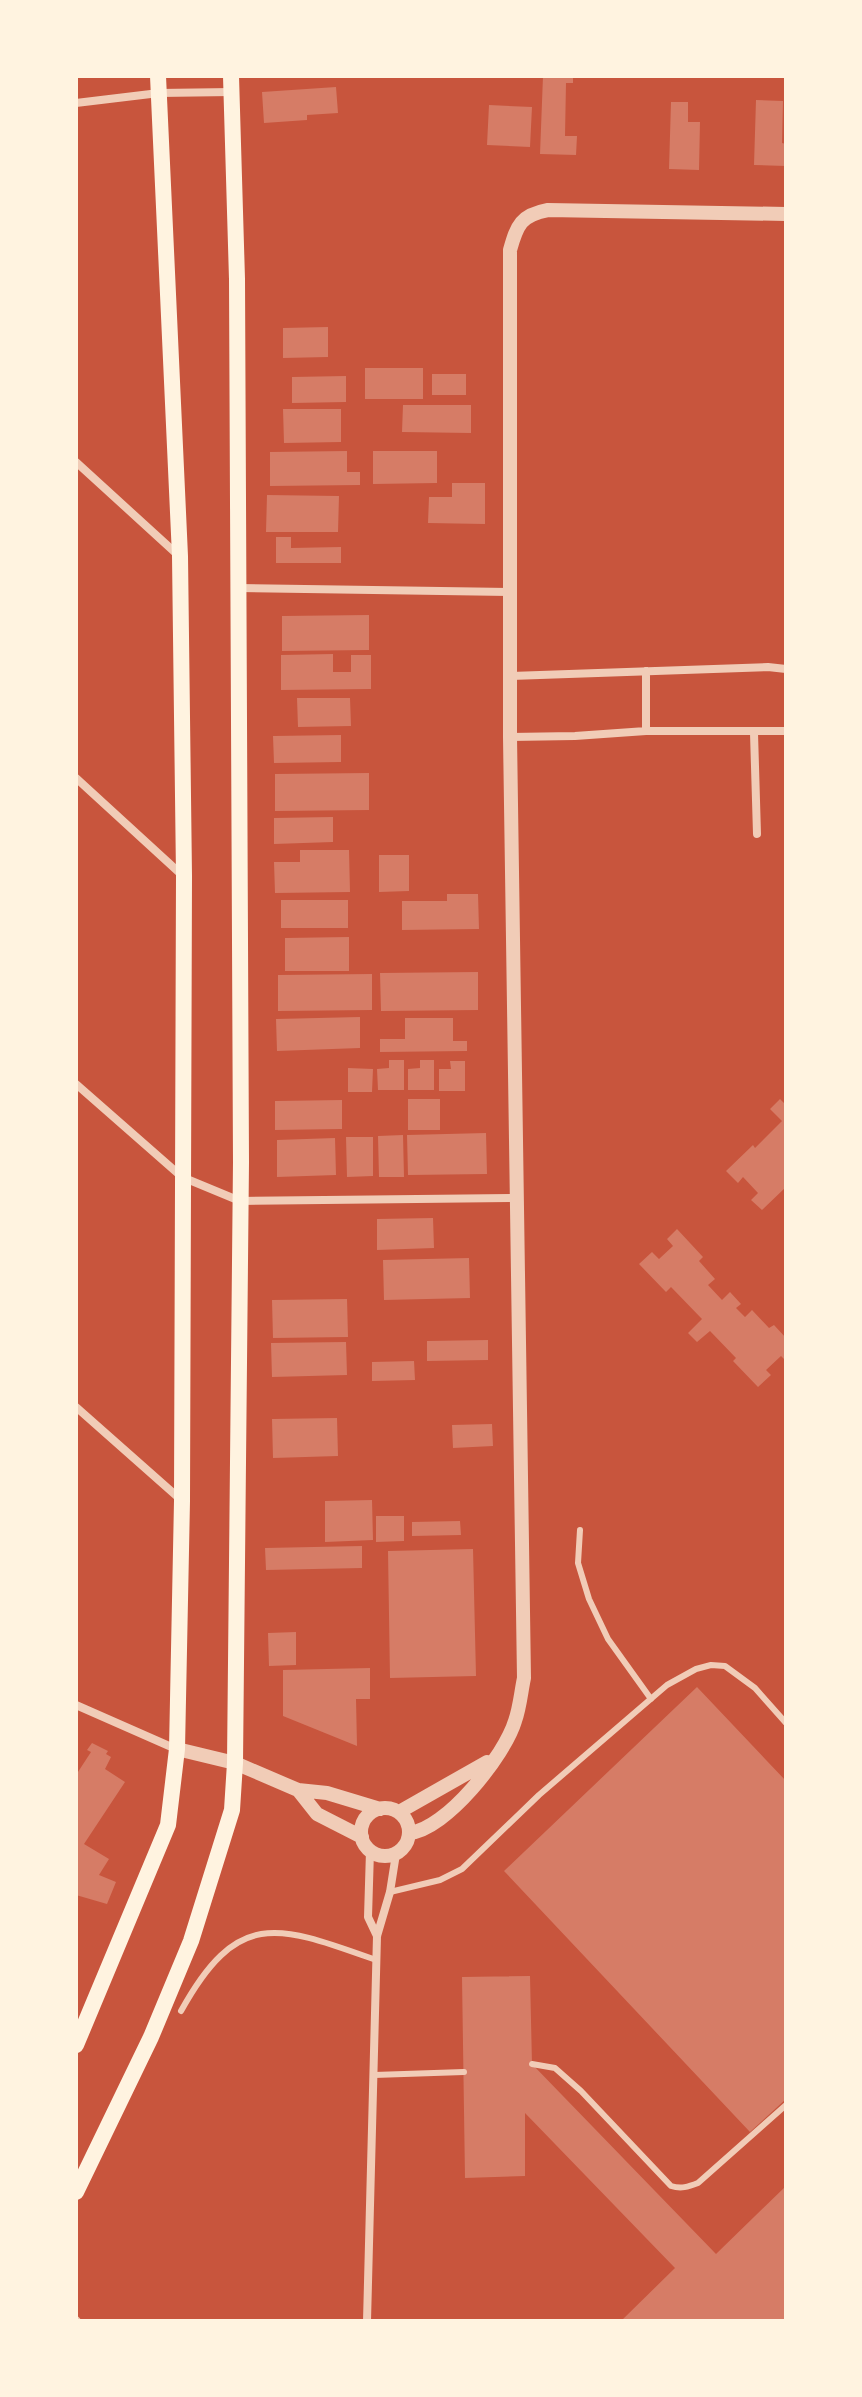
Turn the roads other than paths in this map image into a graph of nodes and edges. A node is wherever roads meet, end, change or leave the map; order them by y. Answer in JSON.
{"nodes":[{"id":1,"x":232,"y":84,"type":"edge"},
{"id":2,"x":159,"y":85,"type":"edge"},
{"id":3,"x":76,"y":103,"type":"edge"},
{"id":4,"x":786,"y":214,"type":"edge"},
{"id":5,"x":76,"y":462,"type":"edge"},
{"id":6,"x":180,"y":556,"type":"junction"},
{"id":7,"x":238,"y":588,"type":"junction"},
{"id":8,"x":509,"y":592,"type":"junction"},
{"id":9,"x":786,"y":669,"type":"edge"},
{"id":10,"x":646,"y":671,"type":"junction"},
{"id":11,"x":511,"y":676,"type":"junction"},
{"id":12,"x":646,"y":731,"type":"junction"},
{"id":13,"x":786,"y":731,"type":"edge"},
{"id":14,"x":754,"y":733,"type":"junction"},
{"id":15,"x":510,"y":737,"type":"junction"},
{"id":16,"x":76,"y":778,"type":"edge"},
{"id":17,"x":757,"y":834,"type":"dead end"},
{"id":18,"x":184,"y":876,"type":"junction"},
{"id":19,"x":76,"y":1084,"type":"edge"},
{"id":20,"x":182,"y":1177,"type":"junction"},
{"id":21,"x":517,"y":1198,"type":"junction"},
{"id":22,"x":240,"y":1201,"type":"junction"},
{"id":23,"x":76,"y":1407,"type":"edge"},
{"id":24,"x":182,"y":1501,"type":"junction"},
{"id":25,"x":580,"y":1530,"type":"dead end"},
{"id":26,"x":651,"y":1699,"type":"junction"},
{"id":27,"x":76,"y":1705,"type":"edge"},
{"id":28,"x":786,"y":1723,"type":"edge"},
{"id":29,"x":177,"y":1749,"type":"junction"},
{"id":30,"x":498,"y":1756,"type":"junction"},
{"id":31,"x":235,"y":1763,"type":"junction"},
{"id":32,"x":298,"y":1790,"type":"junction"},
{"id":33,"x":380,"y":1809,"type":"junction"},
{"id":34,"x":399,"y":1812,"type":"junction"},
{"id":35,"x":409,"y":1833,"type":"junction"},
{"id":36,"x":362,"y":1837,"type":"junction"},
{"id":37,"x":370,"y":1851,"type":"junction"},
{"id":38,"x":391,"y":1855,"type":"junction"},
{"id":39,"x":390,"y":1892,"type":"junction"},
{"id":40,"x":377,"y":1936,"type":"junction"},
{"id":41,"x":376,"y":1960,"type":"junction"},
{"id":42,"x":181,"y":2011,"type":"dead end"},
{"id":43,"x":76,"y":2045,"type":"edge"},
{"id":44,"x":532,"y":2064,"type":"dead end"},
{"id":45,"x":464,"y":2072,"type":"dead end"},
{"id":46,"x":374,"y":2075,"type":"junction"},
{"id":47,"x":786,"y":2105,"type":"edge"},
{"id":48,"x":76,"y":2192,"type":"edge"},
{"id":49,"x":367,"y":2321,"type":"edge"}],
"edges":[{"from":1,"to":2,"type":"street"},
{"from":1,"to":7,"type":"main road"},
{"from":2,"to":3,"type":"street"},
{"from":2,"to":6,"type":"main road"},
{"from":4,"to":8,"type":"street"},
{"from":5,"to":6,"type":"street"},
{"from":6,"to":18,"type":"main road"},
{"from":7,"to":8,"type":"street"},
{"from":7,"to":22,"type":"main road"},
{"from":8,"to":11,"type":"street"},
{"from":9,"to":10,"type":"street"},
{"from":10,"to":11,"type":"street"},
{"from":10,"to":12,"type":"street"},
{"from":11,"to":15,"type":"street"},
{"from":12,"to":14,"type":"street"},
{"from":12,"to":15,"type":"street"},
{"from":13,"to":14,"type":"street"},
{"from":14,"to":17,"type":"street"},
{"from":15,"to":21,"type":"street"},
{"from":16,"to":18,"type":"street"},
{"from":18,"to":20,"type":"main road"},
{"from":19,"to":20,"type":"street"},
{"from":20,"to":22,"type":"street"},
{"from":20,"to":24,"type":"main road"},
{"from":21,"to":22,"type":"street"},
{"from":21,"to":30,"type":"street"},
{"from":22,"to":31,"type":"main road"},
{"from":23,"to":24,"type":"street"},
{"from":24,"to":29,"type":"main road"},
{"from":25,"to":26,"type":"lane"},
{"from":26,"to":28,"type":"lane"},
{"from":26,"to":39,"type":"lane"},
{"from":27,"to":29,"type":"street"},
{"from":29,"to":31,"type":"street"},
{"from":29,"to":43,"type":"main road"},
{"from":30,"to":34,"type":"street"},
{"from":30,"to":35,"type":"street"},
{"from":31,"to":32,"type":"street"},
{"from":31,"to":48,"type":"main road"},
{"from":32,"to":33,"type":"street"},
{"from":32,"to":36,"type":"street"},
{"from":33,"to":34,"type":"street"},
{"from":33,"to":36,"type":"street"},
{"from":34,"to":35,"type":"street"},
{"from":35,"to":38,"type":"street"},
{"from":36,"to":37,"type":"street"},
{"from":37,"to":38,"type":"street"},
{"from":37,"to":40,"type":"street"},
{"from":38,"to":39,"type":"street"},
{"from":39,"to":40,"type":"street"},
{"from":40,"to":41,"type":"street"},
{"from":41,"to":42,"type":"lane"},
{"from":41,"to":46,"type":"street"},
{"from":44,"to":47,"type":"lane"},
{"from":45,"to":46,"type":"lane"},
{"from":46,"to":49,"type":"street"}]}
